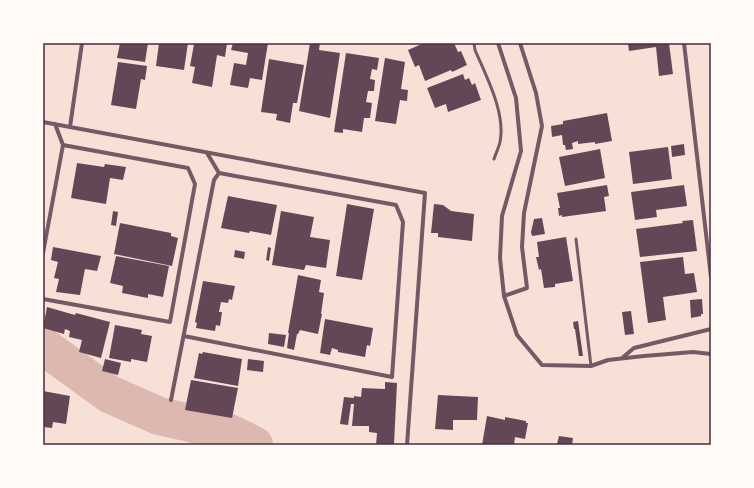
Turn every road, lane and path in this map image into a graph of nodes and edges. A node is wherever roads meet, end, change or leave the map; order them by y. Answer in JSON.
{"nodes":[{"id":1,"x":82,"y":43,"type":"edge"},
{"id":2,"x":474,"y":43,"type":"edge"},
{"id":3,"x":498,"y":43,"type":"edge"},
{"id":4,"x":520,"y":43,"type":"edge"},
{"id":5,"x":684,"y":43,"type":"edge"},
{"id":6,"x":43,"y":122,"type":"edge"},
{"id":7,"x":55,"y":124,"type":"junction"},
{"id":8,"x":70,"y":127,"type":"junction"},
{"id":9,"x":63,"y":145,"type":"junction"},
{"id":10,"x":207,"y":153,"type":"junction"},
{"id":11,"x":494,"y":159,"type":"dead end"},
{"id":12,"x":219,"y":173,"type":"junction"},
{"id":13,"x":576,"y":239,"type":"dead end"},
{"id":14,"x":43,"y":253,"type":"edge"},
{"id":15,"x":711,"y":278,"type":"edge"},
{"id":16,"x":504,"y":296,"type":"junction"},
{"id":17,"x":43,"y":299,"type":"edge"},
{"id":18,"x":711,"y":329,"type":"edge"},
{"id":19,"x":184,"y":336,"type":"junction"},
{"id":20,"x":711,"y":354,"type":"edge"},
{"id":21,"x":622,"y":358,"type":"junction"},
{"id":22,"x":592,"y":366,"type":"junction"},
{"id":23,"x":171,"y":400,"type":"dead end"},
{"id":24,"x":407,"y":445,"type":"edge"}],
"edges":[{"from":1,"to":8,"type":"street"},
{"from":2,"to":11,"type":"lane"},
{"from":3,"to":16,"type":"street"},
{"from":4,"to":16,"type":"street"},
{"from":5,"to":15,"type":"street"},
{"from":6,"to":7,"type":"street"},
{"from":7,"to":8,"type":"street"},
{"from":7,"to":9,"type":"street"},
{"from":8,"to":10,"type":"street"},
{"from":9,"to":14,"type":"street"},
{"from":9,"to":17,"type":"street"},
{"from":10,"to":12,"type":"street"},
{"from":10,"to":24,"type":"street"},
{"from":12,"to":19,"type":"street"},
{"from":12,"to":19,"type":"street"},
{"from":13,"to":22,"type":"lane"},
{"from":16,"to":22,"type":"street"},
{"from":18,"to":21,"type":"street"},
{"from":19,"to":23,"type":"street"},
{"from":20,"to":21,"type":"street"},
{"from":21,"to":22,"type":"street"}]}
